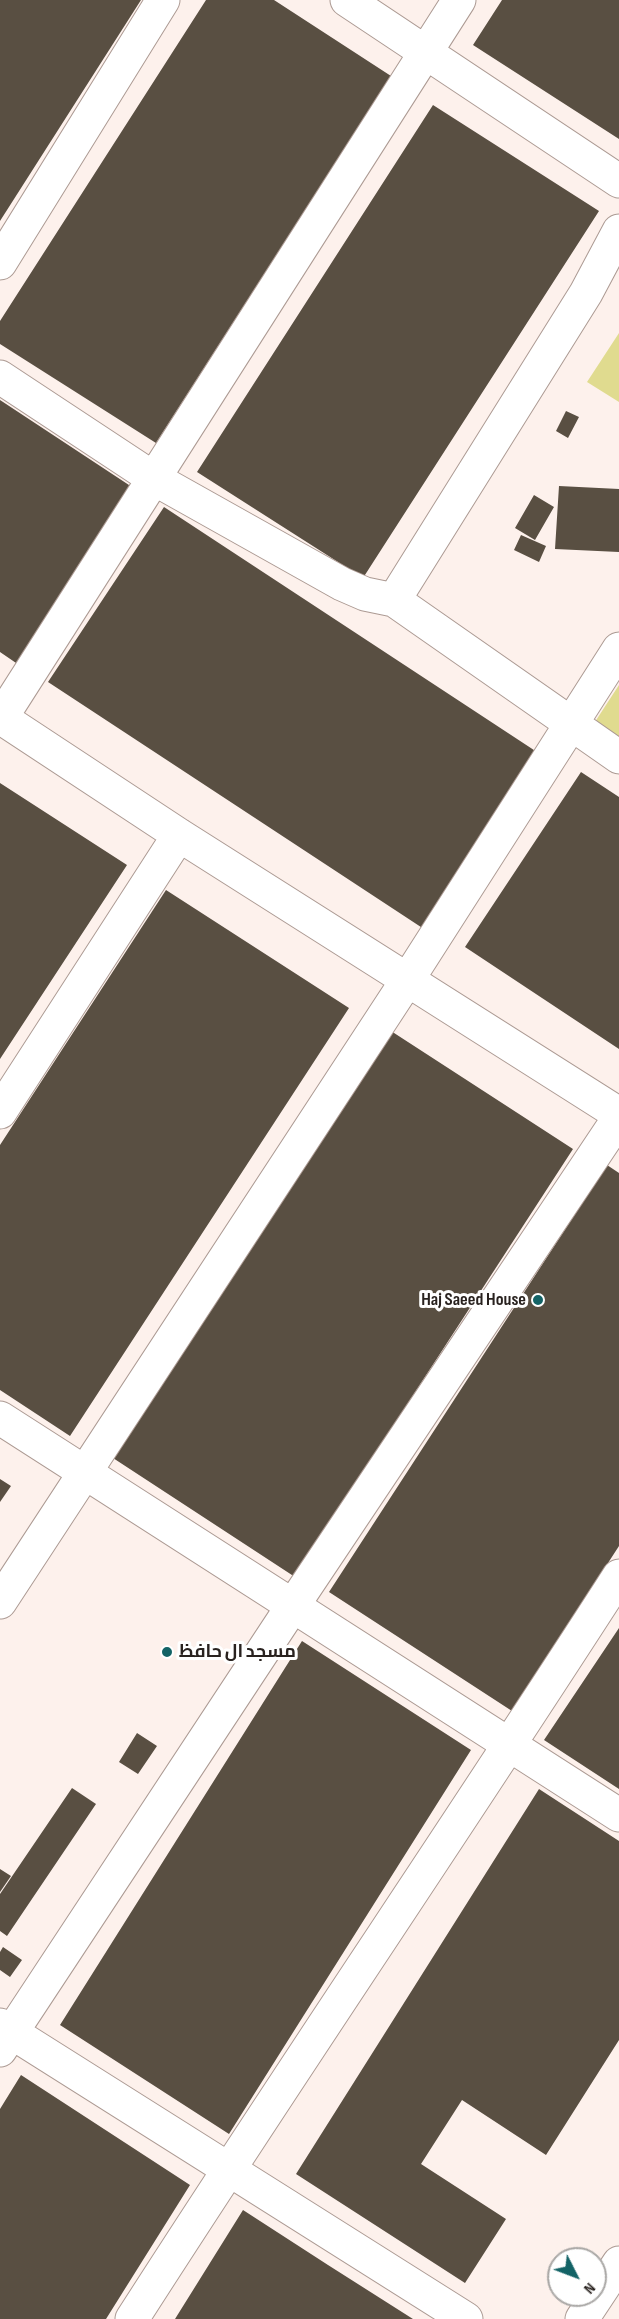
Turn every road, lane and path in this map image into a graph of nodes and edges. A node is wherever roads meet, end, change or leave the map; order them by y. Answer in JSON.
{"nodes":[{"id":1,"x":163,"y":0,"type":"edge"},
{"id":2,"x":347,"y":0,"type":"edge"},
{"id":3,"x":459,"y":0,"type":"edge"},
{"id":4,"x":425,"y":52,"type":"junction"},
{"id":5,"x":619,"y":181,"type":"edge"},
{"id":6,"x":619,"y":231,"type":"edge"},
{"id":7,"x":0,"y":263,"type":"edge"},
{"id":8,"x":0,"y":377,"type":"edge"},
{"id":9,"x":153,"y":478,"type":"junction"},
{"id":10,"x":394,"y":600,"type":"junction"},
{"id":11,"x":619,"y":649,"type":"edge"},
{"id":12,"x":1,"y":718,"type":"edge"},
{"id":13,"x":571,"y":722,"type":"junction"},
{"id":14,"x":619,"y":757,"type":"edge"},
{"id":15,"x":179,"y":835,"type":"junction"},
{"id":16,"x":408,"y":980,"type":"junction"},
{"id":17,"x":0,"y":1112,"type":"edge"},
{"id":18,"x":619,"y":1116,"type":"edge"},
{"id":19,"x":0,"y":1418,"type":"edge"},
{"id":20,"x":85,"y":1473,"type":"junction"},
{"id":21,"x":619,"y":1576,"type":"edge"},
{"id":22,"x":0,"y":1602,"type":"edge"},
{"id":23,"x":292,"y":1607,"type":"junction"},
{"id":24,"x":510,"y":1747,"type":"junction"},
{"id":25,"x":619,"y":1815,"type":"edge"},
{"id":26,"x":4,"y":2036,"type":"edge"},
{"id":27,"x":228,"y":2170,"type":"junction"},
{"id":28,"x":619,"y":2263,"type":"edge"},
{"id":29,"x":132,"y":2319,"type":"edge"},
{"id":30,"x":466,"y":2319,"type":"edge"},
{"id":31,"x":582,"y":2319,"type":"edge"}],
"edges":[{"from":1,"to":7,"type":"street"},
{"from":2,"to":4,"type":"street"},
{"from":3,"to":4,"type":"street"},
{"from":4,"to":5,"type":"street"},
{"from":4,"to":9,"type":"street"},
{"from":6,"to":10,"type":"street"},
{"from":8,"to":9,"type":"street"},
{"from":9,"to":10,"type":"street"},
{"from":9,"to":12,"type":"street"},
{"from":10,"to":13,"type":"street"},
{"from":11,"to":13,"type":"street"},
{"from":12,"to":15,"type":"street"},
{"from":13,"to":14,"type":"street"},
{"from":13,"to":16,"type":"street"},
{"from":15,"to":16,"type":"street"},
{"from":15,"to":17,"type":"street"},
{"from":16,"to":18,"type":"street"},
{"from":16,"to":20,"type":"street"},
{"from":18,"to":23,"type":"street"},
{"from":19,"to":20,"type":"street"},
{"from":20,"to":22,"type":"street"},
{"from":20,"to":23,"type":"street"},
{"from":21,"to":24,"type":"street"},
{"from":23,"to":24,"type":"street"},
{"from":23,"to":26,"type":"street"},
{"from":24,"to":25,"type":"street"},
{"from":24,"to":27,"type":"street"},
{"from":26,"to":27,"type":"street"},
{"from":27,"to":29,"type":"street"},
{"from":27,"to":30,"type":"street"},
{"from":28,"to":31,"type":"street"}]}
